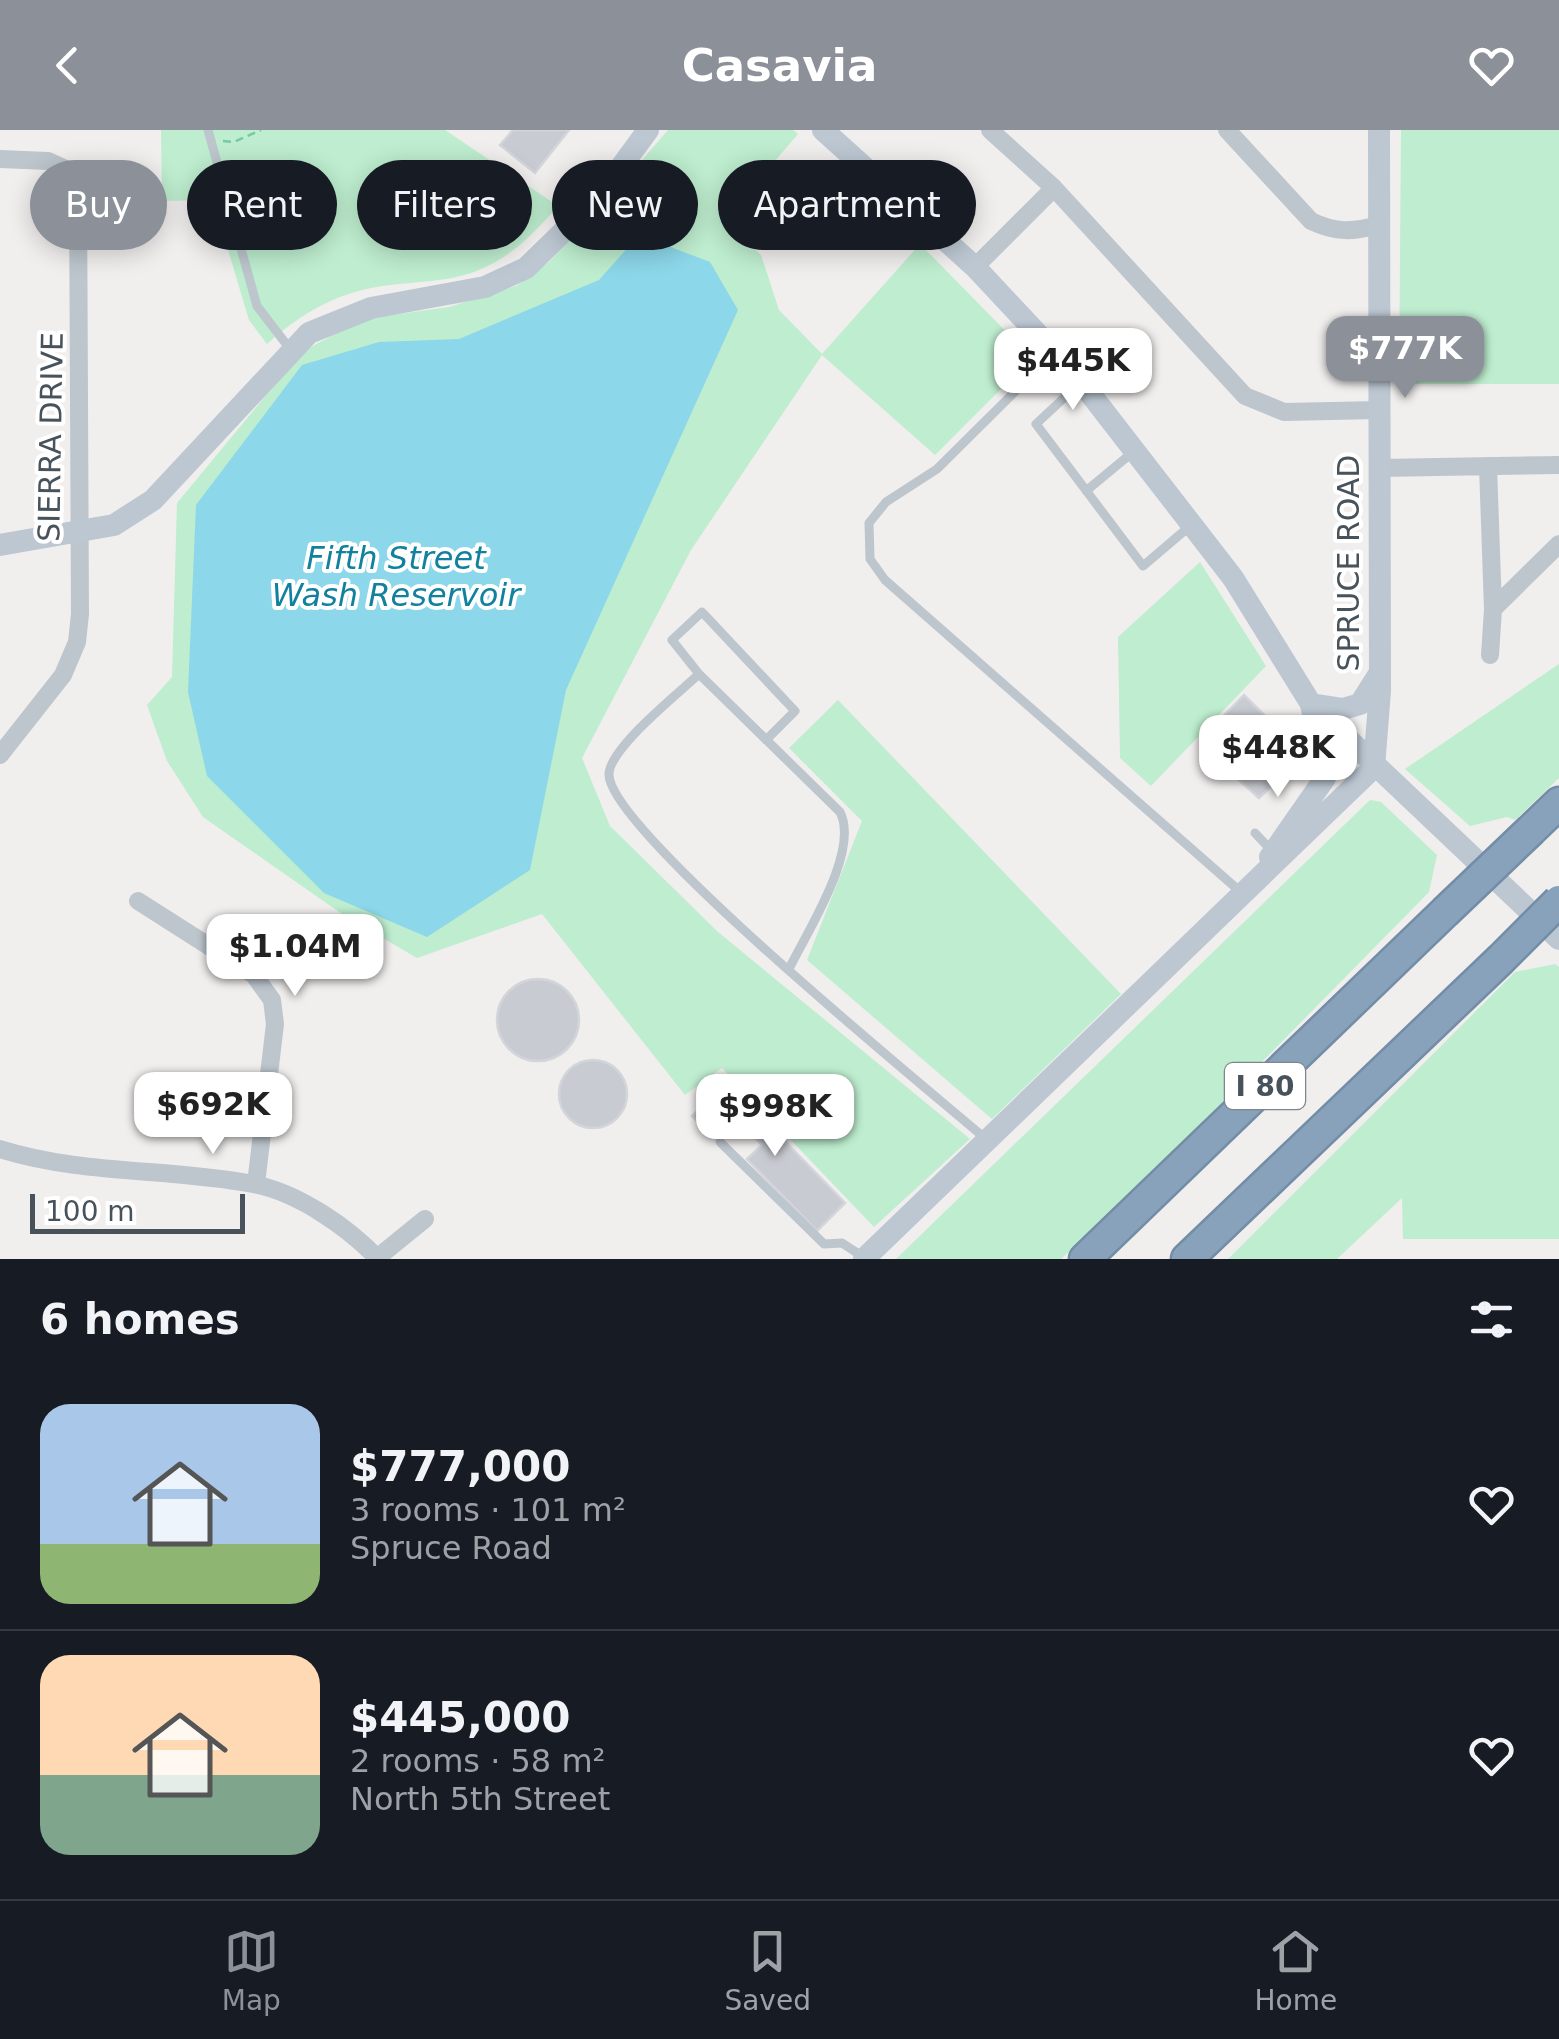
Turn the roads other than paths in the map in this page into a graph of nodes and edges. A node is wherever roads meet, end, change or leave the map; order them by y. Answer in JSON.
{"nodes":[{"id":1,"x":208,"y":130,"type":"edge"},
{"id":2,"x":648,"y":130,"type":"edge"},
{"id":3,"x":823,"y":130,"type":"edge"},
{"id":4,"x":990,"y":130,"type":"edge"},
{"id":5,"x":1227,"y":130,"type":"edge"},
{"id":6,"x":1379,"y":130,"type":"edge"},
{"id":7,"x":0,"y":158,"type":"edge"},
{"id":8,"x":1054,"y":188,"type":"junction"},
{"id":9,"x":1379,"y":226,"type":"junction"},
{"id":10,"x":975,"y":267,"type":"junction"},
{"id":11,"x":290,"y":349,"type":"junction"},
{"id":12,"x":1056,"y":352,"type":"junction"},
{"id":13,"x":1082,"y":382,"type":"junction"},
{"id":14,"x":1378,"y":410,"type":"junction"},
{"id":15,"x":1136,"y":450,"type":"junction"},
{"id":16,"x":1488,"y":466,"type":"junction"},
{"id":17,"x":1559,"y":466,"type":"edge"},
{"id":18,"x":1378,"y":468,"type":"junction"},
{"id":19,"x":1086,"y":491,"type":"junction"},
{"id":20,"x":1192,"y":524,"type":"junction"},
{"id":21,"x":77,"y":534,"type":"junction"},
{"id":22,"x":1559,"y":544,"type":"edge"},
{"id":23,"x":0,"y":546,"type":"edge"},
{"id":24,"x":1494,"y":609,"type":"junction"},
{"id":25,"x":1490,"y":655,"type":"dead end"},
{"id":26,"x":1380,"y":671,"type":"junction"},
{"id":27,"x":699,"y":674,"type":"junction"},
{"id":28,"x":1312,"y":704,"type":"junction"},
{"id":29,"x":766,"y":740,"type":"junction"},
{"id":30,"x":0,"y":755,"type":"edge"},
{"id":31,"x":1374,"y":767,"type":"junction"},
{"id":32,"x":1559,"y":803,"type":"edge"},
{"id":33,"x":1255,"y":833,"type":"dead end"},
{"id":34,"x":1273,"y":852,"type":"junction"},
{"id":35,"x":1245,"y":896,"type":"junction"},
{"id":36,"x":138,"y":901,"type":"dead end"},
{"id":37,"x":1559,"y":902,"type":"edge"},
{"id":38,"x":1559,"y":939,"type":"edge"},
{"id":39,"x":789,"y":969,"type":"junction"},
{"id":40,"x":989,"y":1141,"type":"junction"},
{"id":41,"x":720,"y":1142,"type":"dead end"},
{"id":42,"x":0,"y":1148,"type":"edge"},
{"id":43,"x":256,"y":1184,"type":"junction"},
{"id":44,"x":425,"y":1219,"type":"dead end"},
{"id":45,"x":378,"y":1258,"type":"edge"},
{"id":46,"x":864,"y":1258,"type":"edge"},
{"id":47,"x":1085,"y":1259,"type":"edge"},
{"id":48,"x":1188,"y":1259,"type":"edge"}],
"edges":[{"from":1,"to":11,"type":"lane"},
{"from":2,"to":11,"type":"street"},
{"from":3,"to":10,"type":"street"},
{"from":4,"to":8,"type":"street"},
{"from":5,"to":9,"type":"street"},
{"from":6,"to":9,"type":"street","name":"SPRUCE ROAD"},
{"from":7,"to":21,"type":"street","name":"SIERRA DRIVE"},
{"from":8,"to":10,"type":"street"},
{"from":8,"to":14,"type":"street"},
{"from":9,"to":14,"type":"street","name":"SPRUCE ROAD"},
{"from":10,"to":12,"type":"street"},
{"from":11,"to":21,"type":"street"},
{"from":12,"to":13,"type":"street"},
{"from":12,"to":35,"type":"lane"},
{"from":13,"to":15,"type":"street"},
{"from":13,"to":19,"type":"lane"},
{"from":14,"to":18,"type":"street","name":"SPRUCE ROAD"},
{"from":15,"to":19,"type":"lane"},
{"from":15,"to":20,"type":"street"},
{"from":16,"to":17,"type":"street"},
{"from":16,"to":18,"type":"street"},
{"from":16,"to":24,"type":"street"},
{"from":18,"to":26,"type":"street","name":"SPRUCE ROAD"},
{"from":19,"to":20,"type":"lane"},
{"from":20,"to":28,"type":"street"},
{"from":21,"to":23,"type":"street"},
{"from":21,"to":30,"type":"street","name":"SIERRA DRIVE"},
{"from":22,"to":24,"type":"street"},
{"from":24,"to":25,"type":"street"},
{"from":26,"to":28,"type":"street"},
{"from":26,"to":31,"type":"street","name":"SPRUCE ROAD"},
{"from":27,"to":29,"type":"lane"},
{"from":27,"to":29,"type":"lane"},
{"from":27,"to":39,"type":"lane"},
{"from":28,"to":31,"type":"street"},
{"from":28,"to":34,"type":"street"},
{"from":29,"to":39,"type":"lane"},
{"from":31,"to":35,"type":"street"},
{"from":31,"to":38,"type":"street"},
{"from":32,"to":47,"type":"highway","number":"I 80","bridge":true},
{"from":33,"to":34,"type":"lane"},
{"from":34,"to":35,"type":"street"},
{"from":35,"to":40,"type":"street"},
{"from":36,"to":43,"type":"street"},
{"from":37,"to":48,"type":"highway","number":"I 80","bridge":true},
{"from":39,"to":40,"type":"lane"},
{"from":40,"to":46,"type":"street"},
{"from":41,"to":46,"type":"lane"},
{"from":42,"to":43,"type":"street"},
{"from":43,"to":45,"type":"street"},
{"from":44,"to":45,"type":"street"}]}
